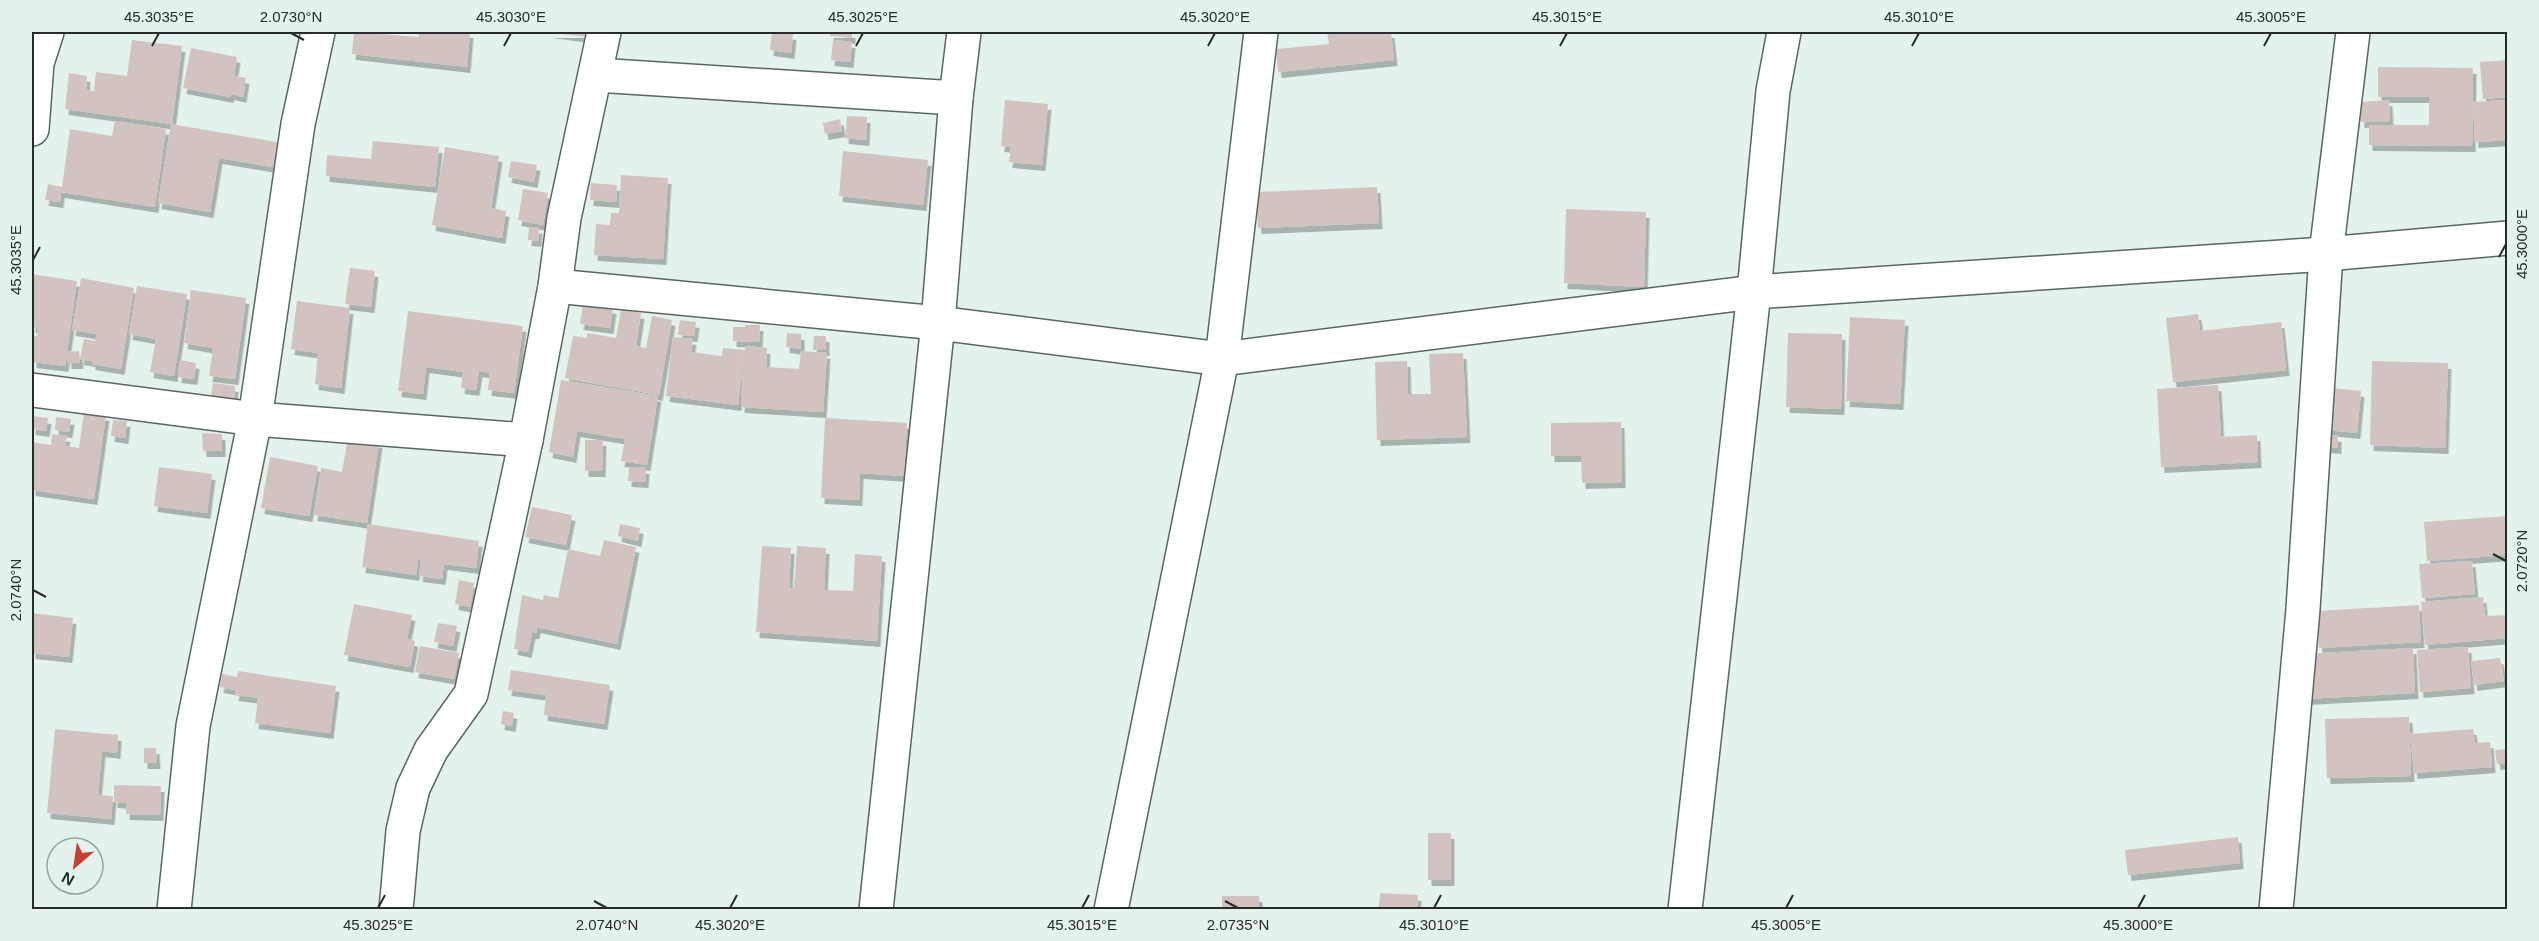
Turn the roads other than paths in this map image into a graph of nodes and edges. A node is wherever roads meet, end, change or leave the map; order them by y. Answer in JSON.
{"nodes":[{"id":1,"x":47,"y":32,"type":"edge"},
{"id":2,"x":318,"y":32,"type":"edge"},
{"id":3,"x":604,"y":32,"type":"edge"},
{"id":4,"x":964,"y":32,"type":"edge"},
{"id":5,"x":1261,"y":32,"type":"edge"},
{"id":6,"x":1784,"y":32,"type":"edge"},
{"id":7,"x":2353,"y":32,"type":"edge"},
{"id":8,"x":596,"y":75,"type":"junction"},
{"id":9,"x":956,"y":98,"type":"junction"},
{"id":10,"x":32,"y":129,"type":"edge"},
{"id":11,"x":2508,"y":238,"type":"edge"},
{"id":12,"x":2326,"y":254,"type":"junction"},
{"id":13,"x":555,"y":286,"type":"junction"},
{"id":14,"x":1754,"y":292,"type":"junction"},
{"id":15,"x":938,"y":323,"type":"junction"},
{"id":16,"x":1222,"y":359,"type":"junction"},
{"id":17,"x":32,"y":390,"type":"edge"},
{"id":18,"x":255,"y":419,"type":"junction"},
{"id":19,"x":526,"y":440,"type":"junction"},
{"id":20,"x":174,"y":909,"type":"edge"},
{"id":21,"x":396,"y":909,"type":"edge"},
{"id":22,"x":876,"y":909,"type":"edge"},
{"id":23,"x":1111,"y":909,"type":"edge"},
{"id":24,"x":1685,"y":909,"type":"edge"},
{"id":25,"x":2276,"y":909,"type":"edge"}],
"edges":[{"from":1,"to":10,"type":"street"},
{"from":2,"to":18,"type":"street"},
{"from":3,"to":8,"type":"street"},
{"from":4,"to":9,"type":"street"},
{"from":5,"to":16,"type":"street"},
{"from":6,"to":14,"type":"street"},
{"from":7,"to":12,"type":"street"},
{"from":8,"to":9,"type":"street"},
{"from":8,"to":13,"type":"street"},
{"from":9,"to":15,"type":"street"},
{"from":11,"to":12,"type":"street"},
{"from":12,"to":14,"type":"street"},
{"from":12,"to":25,"type":"street"},
{"from":13,"to":15,"type":"street"},
{"from":13,"to":19,"type":"street"},
{"from":14,"to":16,"type":"street"},
{"from":14,"to":24,"type":"street"},
{"from":15,"to":16,"type":"street"},
{"from":15,"to":22,"type":"street"},
{"from":16,"to":23,"type":"street"},
{"from":17,"to":18,"type":"street"},
{"from":18,"to":19,"type":"street"},
{"from":18,"to":20,"type":"street"},
{"from":19,"to":21,"type":"street"}]}
